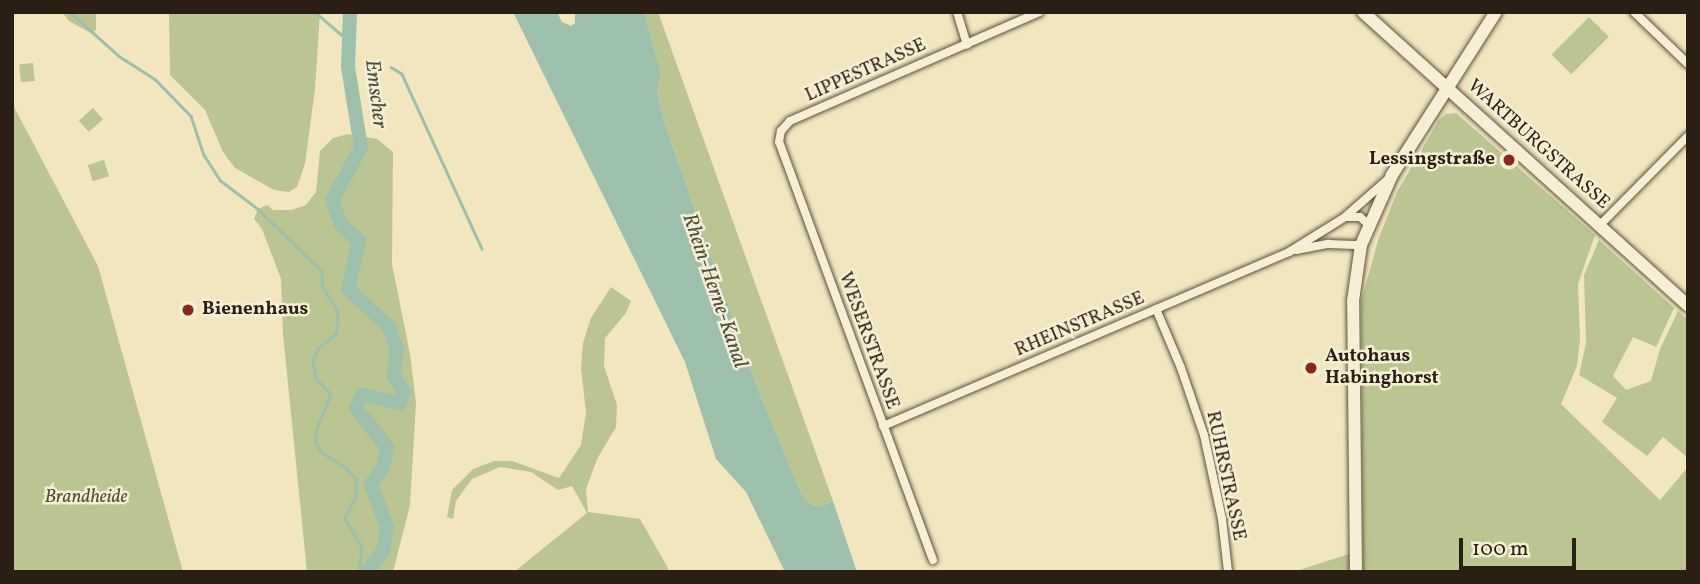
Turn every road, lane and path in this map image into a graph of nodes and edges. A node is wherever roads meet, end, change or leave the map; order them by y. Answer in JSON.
{"nodes":[{"id":1,"x":957,"y":12,"type":"edge"},
{"id":2,"x":1039,"y":12,"type":"edge"},
{"id":3,"x":1363,"y":12,"type":"edge"},
{"id":4,"x":1496,"y":12,"type":"edge"},
{"id":5,"x":1634,"y":12,"type":"edge"},
{"id":6,"x":967,"y":44,"type":"junction"},
{"id":7,"x":1688,"y":64,"type":"edge"},
{"id":8,"x":1446,"y":90,"type":"junction"},
{"id":9,"x":781,"y":131,"type":"joint"},
{"id":10,"x":1688,"y":136,"type":"edge"},
{"id":11,"x":1392,"y":175,"type":"junction"},
{"id":12,"x":1345,"y":217,"type":"junction"},
{"id":13,"x":1368,"y":224,"type":"junction"},
{"id":14,"x":1599,"y":226,"type":"junction"},
{"id":15,"x":1361,"y":245,"type":"junction"},
{"id":16,"x":1289,"y":252,"type":"junction"},
{"id":17,"x":1688,"y":306,"type":"edge"},
{"id":18,"x":1156,"y":309,"type":"junction"},
{"id":19,"x":883,"y":426,"type":"junction"},
{"id":20,"x":933,"y":560,"type":"dead end"},
{"id":21,"x":1228,"y":572,"type":"edge"},
{"id":22,"x":1356,"y":572,"type":"edge"}],
"edges":[{"from":1,"to":6,"type":"street"},
{"from":2,"to":6,"type":"street","name":"LIPPESTRASSE"},
{"from":3,"to":8,"type":"main road","name":"WARTBURGSTRASSE"},
{"from":4,"to":8,"type":"main road"},
{"from":5,"to":7,"type":"street"},
{"from":6,"to":9,"type":"street","name":"LIPPESTRASSE"},
{"from":8,"to":11,"type":"main road"},
{"from":8,"to":14,"type":"main road","name":"WARTBURGSTRASSE"},
{"from":9,"to":19,"type":"street","name":"WESERSTRASSE"},
{"from":10,"to":14,"type":"street"},
{"from":11,"to":12,"type":"street","name":"RHEINSTRASSE"},
{"from":11,"to":13,"type":"main road"},
{"from":12,"to":13,"type":"street"},
{"from":12,"to":16,"type":"street","name":"RHEINSTRASSE"},
{"from":13,"to":15,"type":"main road"},
{"from":14,"to":17,"type":"main road","name":"WARTBURGSTRASSE"},
{"from":15,"to":16,"type":"street","name":"RHEINSTRASSE"},
{"from":15,"to":22,"type":"main road"},
{"from":16,"to":18,"type":"street","name":"RHEINSTRASSE"},
{"from":18,"to":19,"type":"street","name":"RHEINSTRASSE"},
{"from":18,"to":21,"type":"street","name":"RUHRSTRASSE"},
{"from":19,"to":20,"type":"street","name":"WESERSTRASSE"}]}
